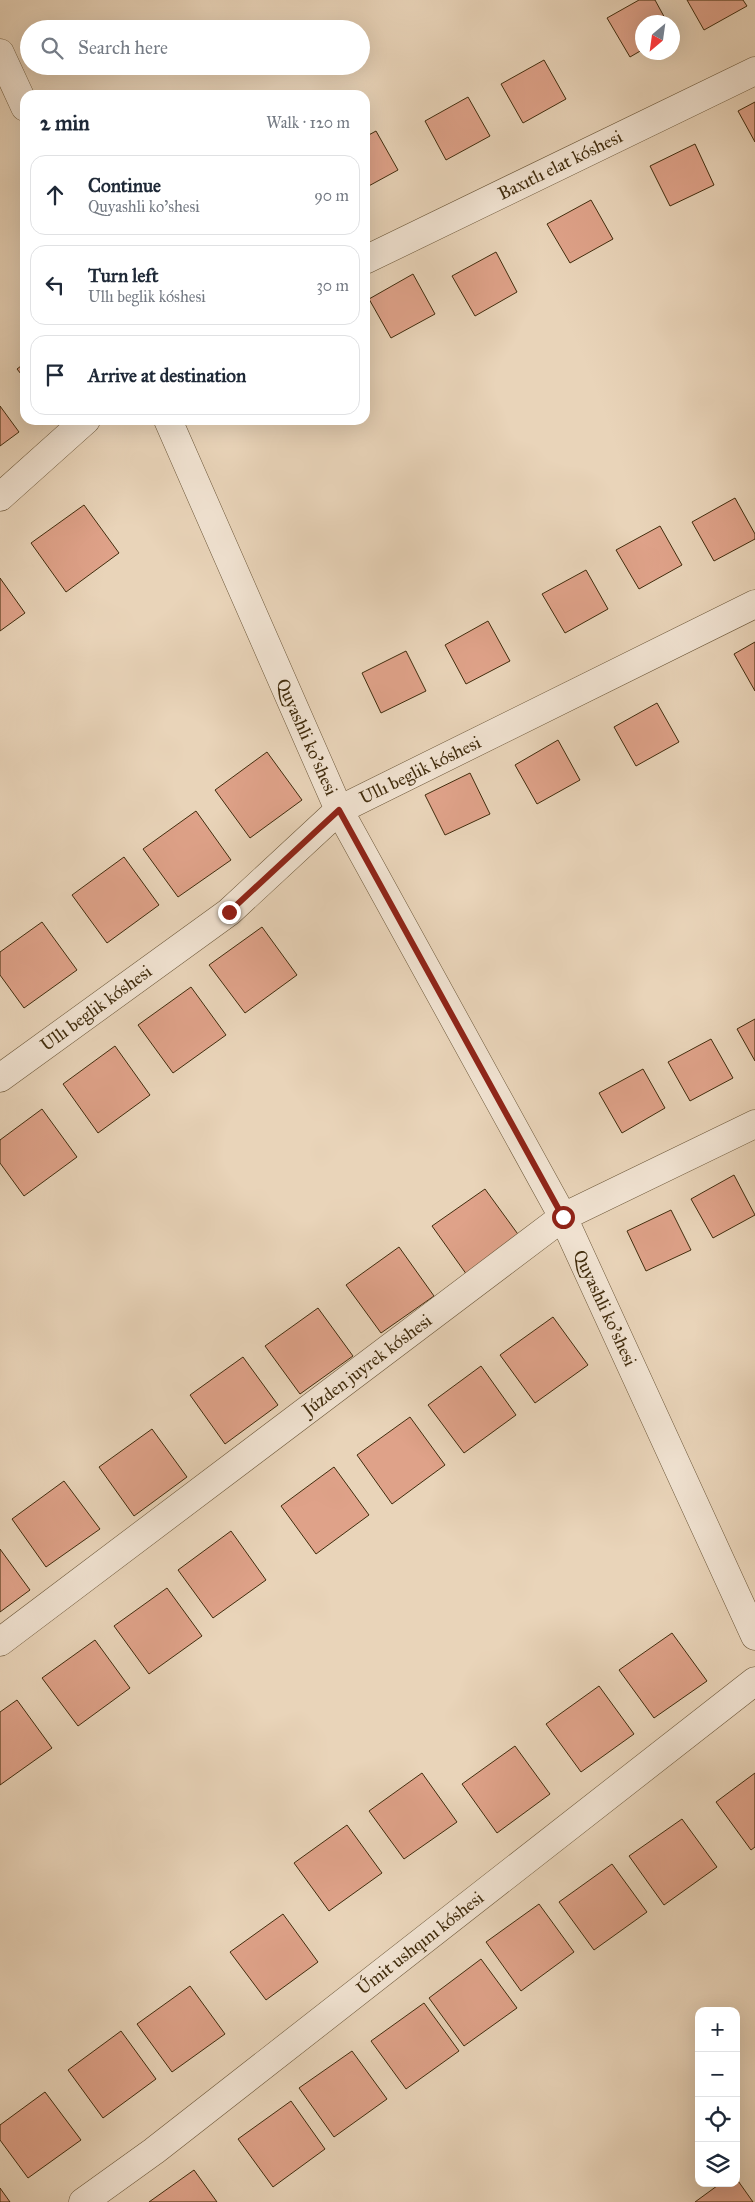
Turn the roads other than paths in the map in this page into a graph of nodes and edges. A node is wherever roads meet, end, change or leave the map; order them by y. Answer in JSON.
{"nodes":[{"id":1,"x":0,"y":53,"type":"edge"},
{"id":2,"x":755,"y":70,"type":"edge"},
{"id":3,"x":20,"y":96,"type":"edge"},
{"id":4,"x":370,"y":258,"type":"edge"},
{"id":5,"x":80,"y":425,"type":"edge"},
{"id":6,"x":170,"y":425,"type":"edge"},
{"id":7,"x":0,"y":496,"type":"edge"},
{"id":8,"x":755,"y":604,"type":"edge"},
{"id":9,"x":339,"y":810,"type":"junction"},
{"id":10,"x":0,"y":1078,"type":"edge"},
{"id":11,"x":755,"y":1124,"type":"edge"},
{"id":12,"x":563,"y":1217,"type":"junction"},
{"id":13,"x":755,"y":1636,"type":"edge"},
{"id":14,"x":0,"y":1642,"type":"edge"},
{"id":15,"x":755,"y":1681,"type":"edge"},
{"id":16,"x":83,"y":2202,"type":"edge"}],
"edges":[{"from":1,"to":3,"type":"street"},
{"from":2,"to":4,"type":"street","name":"Baxıtlı elat kóshesi"},
{"from":5,"to":7,"type":"street"},
{"from":6,"to":9,"type":"street","name":"Quyashli ko'shesi"},
{"from":8,"to":9,"type":"street","name":"Ullı beglik kóshesi"},
{"from":9,"to":10,"type":"street","name":"Ullı beglik kóshesi"},
{"from":9,"to":12,"type":"street","name":"Quyashli ko'shesi"},
{"from":11,"to":12,"type":"street","name":"Júzden juyrek kóshesi"},
{"from":12,"to":13,"type":"street","name":"Quyashli ko'shesi"},
{"from":12,"to":14,"type":"street","name":"Júzden juyrek kóshesi"},
{"from":15,"to":16,"type":"street","name":"Úmit ushqını kóshesi"}]}
